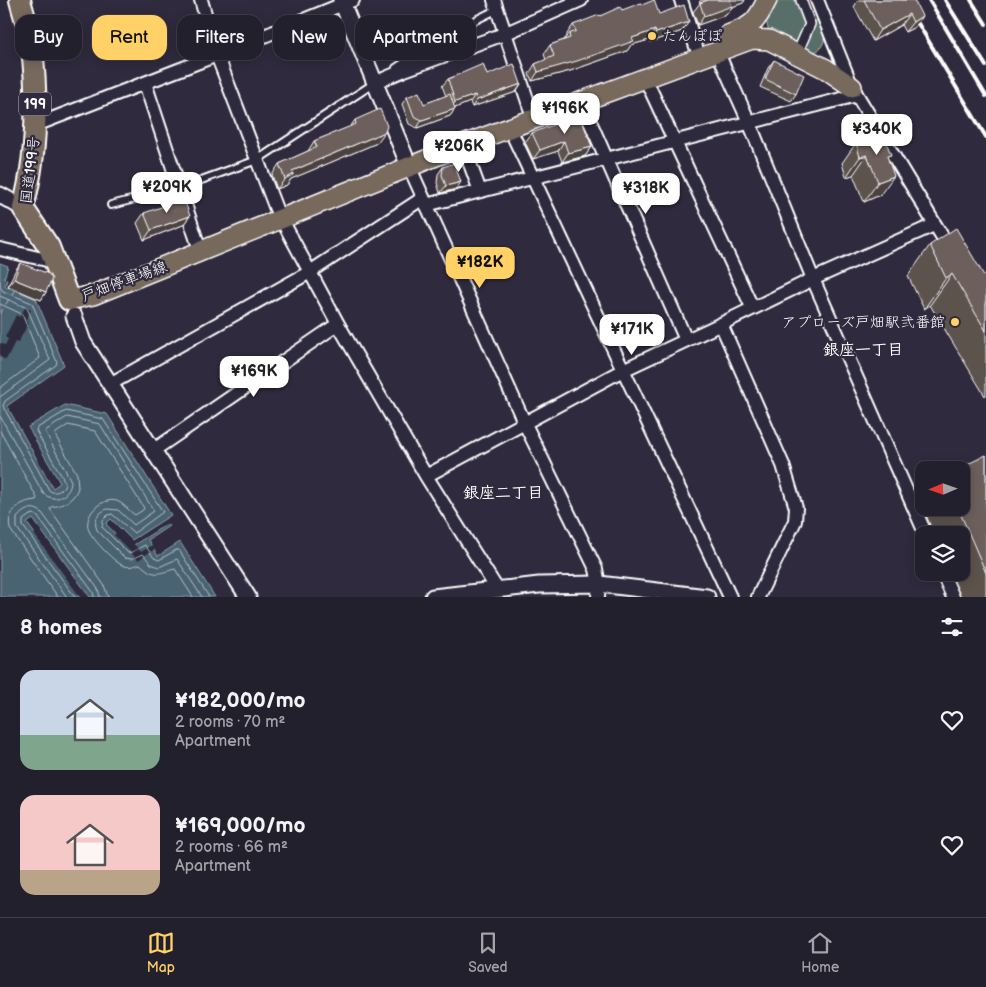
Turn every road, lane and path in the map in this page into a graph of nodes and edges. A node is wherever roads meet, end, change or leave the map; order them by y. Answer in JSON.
{"nodes":[{"id":1,"x":20,"y":0,"type":"edge"},
{"id":2,"x":201,"y":0,"type":"edge"},
{"id":3,"x":581,"y":0,"type":"edge"},
{"id":4,"x":681,"y":0,"type":"edge"},
{"id":5,"x":801,"y":0,"type":"edge"},
{"id":6,"x":345,"y":1,"type":"edge"},
{"id":7,"x":495,"y":5,"type":"edge"},
{"id":8,"x":764,"y":7,"type":"edge"},
{"id":9,"x":813,"y":7,"type":"edge"},
{"id":10,"x":205,"y":15,"type":"edge"},
{"id":11,"x":504,"y":34,"type":"junction"},
{"id":12,"x":263,"y":36,"type":"edge"},
{"id":13,"x":770,"y":40,"type":"junction"},
{"id":14,"x":696,"y":47,"type":"junction"},
{"id":15,"x":799,"y":49,"type":"dead end"},
{"id":16,"x":718,"y":51,"type":"junction"},
{"id":17,"x":204,"y":60,"type":"edge"},
{"id":18,"x":219,"y":60,"type":"edge"},
{"id":19,"x":645,"y":78,"type":"junction"},
{"id":20,"x":145,"y":83,"type":"junction"},
{"id":21,"x":374,"y":83,"type":"junction"},
{"id":22,"x":854,"y":91,"type":"junction"},
{"id":23,"x":581,"y":101,"type":"junction"},
{"id":24,"x":530,"y":108,"type":"junction"},
{"id":25,"x":749,"y":122,"type":"junction"},
{"id":26,"x":36,"y":125,"type":"junction"},
{"id":27,"x":509,"y":127,"type":"junction"},
{"id":28,"x":676,"y":142,"type":"junction"},
{"id":29,"x":463,"y":145,"type":"junction"},
{"id":30,"x":607,"y":158,"type":"junction"},
{"id":31,"x":257,"y":160,"type":"junction"},
{"id":32,"x":406,"y":161,"type":"junction"},
{"id":33,"x":533,"y":178,"type":"junction"},
{"id":34,"x":179,"y":188,"type":"junction"},
{"id":35,"x":480,"y":191,"type":"junction"},
{"id":36,"x":0,"y":195,"type":"edge"},
{"id":37,"x":425,"y":202,"type":"junction"},
{"id":38,"x":111,"y":205,"type":"dead end"},
{"id":39,"x":23,"y":208,"type":"junction"},
{"id":40,"x":278,"y":214,"type":"junction"},
{"id":41,"x":934,"y":225,"type":"junction"},
{"id":42,"x":196,"y":241,"type":"junction"},
{"id":43,"x":0,"y":249,"type":"edge"},
{"id":44,"x":55,"y":262,"type":"junction"},
{"id":45,"x":958,"y":263,"type":"edge"},
{"id":46,"x":310,"y":272,"type":"junction"},
{"id":47,"x":813,"y":279,"type":"junction"},
{"id":48,"x":752,"y":307,"type":"junction"},
{"id":49,"x":72,"y":308,"type":"junction"},
{"id":50,"x":338,"y":324,"type":"junction"},
{"id":51,"x":721,"y":324,"type":"junction"},
{"id":52,"x":686,"y":340,"type":"junction"},
{"id":53,"x":623,"y":370,"type":"junction"},
{"id":54,"x":110,"y":384,"type":"junction"},
{"id":55,"x":525,"y":424,"type":"junction"},
{"id":56,"x":154,"y":450,"type":"junction"},
{"id":57,"x":426,"y":476,"type":"junction"},
{"id":58,"x":922,"y":526,"type":"edge"},
{"id":59,"x":946,"y":581,"type":"edge"},
{"id":60,"x":497,"y":589,"type":"junction"},
{"id":61,"x":598,"y":590,"type":"edge"},
{"id":62,"x":248,"y":597,"type":"edge"},
{"id":63,"x":433,"y":597,"type":"edge"},
{"id":64,"x":707,"y":597,"type":"edge"},
{"id":65,"x":730,"y":597,"type":"edge"},
{"id":66,"x":758,"y":597,"type":"edge"},
{"id":67,"x":953,"y":597,"type":"edge"}],
"edges":[{"from":1,"to":26,"type":"highway","name":"国道199号","number":"199"},
{"from":2,"to":10,"type":"street"},
{"from":3,"to":11,"type":"street"},
{"from":4,"to":14,"type":"street"},
{"from":5,"to":9,"type":"street"},
{"from":6,"to":12,"type":"street"},
{"from":6,"to":21,"type":"street"},
{"from":7,"to":11,"type":"street"},
{"from":7,"to":21,"type":"lane"},
{"from":8,"to":13,"type":"main road","name":"戸畑停車場線"},
{"from":8,"to":14,"type":"main road","name":"戸畑停車場線"},
{"from":9,"to":15,"type":"street"},
{"from":9,"to":22,"type":"street"},
{"from":11,"to":21,"type":"street"},
{"from":11,"to":24,"type":"street"},
{"from":13,"to":16,"type":"main road","name":"戸畑停車場線"},
{"from":13,"to":22,"type":"main road"},
{"from":14,"to":24,"type":"main road","name":"戸畑停車場線"},
{"from":16,"to":19,"type":"main road","name":"戸畑停車場線"},
{"from":16,"to":25,"type":"street"},
{"from":17,"to":20,"type":"street"},
{"from":18,"to":31,"type":"street"},
{"from":19,"to":23,"type":"main road","name":"戸畑停車場線"},
{"from":19,"to":28,"type":"street"},
{"from":20,"to":26,"type":"street"},
{"from":20,"to":34,"type":"street"},
{"from":21,"to":31,"type":"lane"},
{"from":21,"to":32,"type":"street"},
{"from":22,"to":25,"type":"street"},
{"from":22,"to":41,"type":"street"},
{"from":23,"to":27,"type":"main road","name":"戸畑停車場線"},
{"from":23,"to":30,"type":"street"},
{"from":24,"to":32,"type":"main road","name":"戸畑停車場線"},
{"from":25,"to":28,"type":"street"},
{"from":25,"to":47,"type":"street"},
{"from":26,"to":39,"type":"highway","name":"国道199号","number":"199"},
{"from":27,"to":29,"type":"main road","name":"戸畑停車場線"},
{"from":27,"to":33,"type":"street"},
{"from":28,"to":30,"type":"street"},
{"from":28,"to":48,"type":"street"},
{"from":29,"to":32,"type":"main road","name":"戸畑停車場線"},
{"from":29,"to":35,"type":"street"},
{"from":30,"to":33,"type":"street"},
{"from":30,"to":52,"type":"street"},
{"from":31,"to":34,"type":"lane"},
{"from":31,"to":40,"type":"street"},
{"from":32,"to":37,"type":"street"},
{"from":32,"to":40,"type":"main road","name":"戸畑停車場線"},
{"from":33,"to":35,"type":"street"},
{"from":33,"to":53,"type":"street"},
{"from":34,"to":38,"type":"lane"},
{"from":34,"to":42,"type":"street"},
{"from":35,"to":37,"type":"street"},
{"from":36,"to":39,"type":"street"},
{"from":37,"to":46,"type":"street"},
{"from":37,"to":55,"type":"street"},
{"from":39,"to":44,"type":"highway","name":"国道199号"},
{"from":40,"to":42,"type":"main road","name":"戸畑停車場線"},
{"from":40,"to":46,"type":"street"},
{"from":40,"to":49,"type":"main road","name":"戸畑停車場線"},
{"from":41,"to":45,"type":"street"},
{"from":41,"to":47,"type":"street"},
{"from":42,"to":49,"type":"main road","name":"戸畑停車場線"},
{"from":43,"to":44,"type":"street"},
{"from":44,"to":49,"type":"highway","name":"国道199号"},
{"from":46,"to":50,"type":"street"},
{"from":46,"to":54,"type":"street"},
{"from":47,"to":48,"type":"street"},
{"from":47,"to":58,"type":"street"},
{"from":48,"to":51,"type":"street"},
{"from":49,"to":54,"type":"street"},
{"from":50,"to":56,"type":"street"},
{"from":50,"to":57,"type":"street"},
{"from":51,"to":52,"type":"street"},
{"from":51,"to":66,"type":"street"},
{"from":52,"to":53,"type":"street"},
{"from":53,"to":55,"type":"street"},
{"from":53,"to":65,"type":"street"},
{"from":54,"to":56,"type":"street"},
{"from":55,"to":57,"type":"street"},
{"from":55,"to":61,"type":"street"},
{"from":56,"to":62,"type":"street"},
{"from":57,"to":60,"type":"street"},
{"from":59,"to":67,"type":"street"},
{"from":60,"to":61,"type":"street"},
{"from":60,"to":63,"type":"street"},
{"from":61,"to":64,"type":"street"}]}
